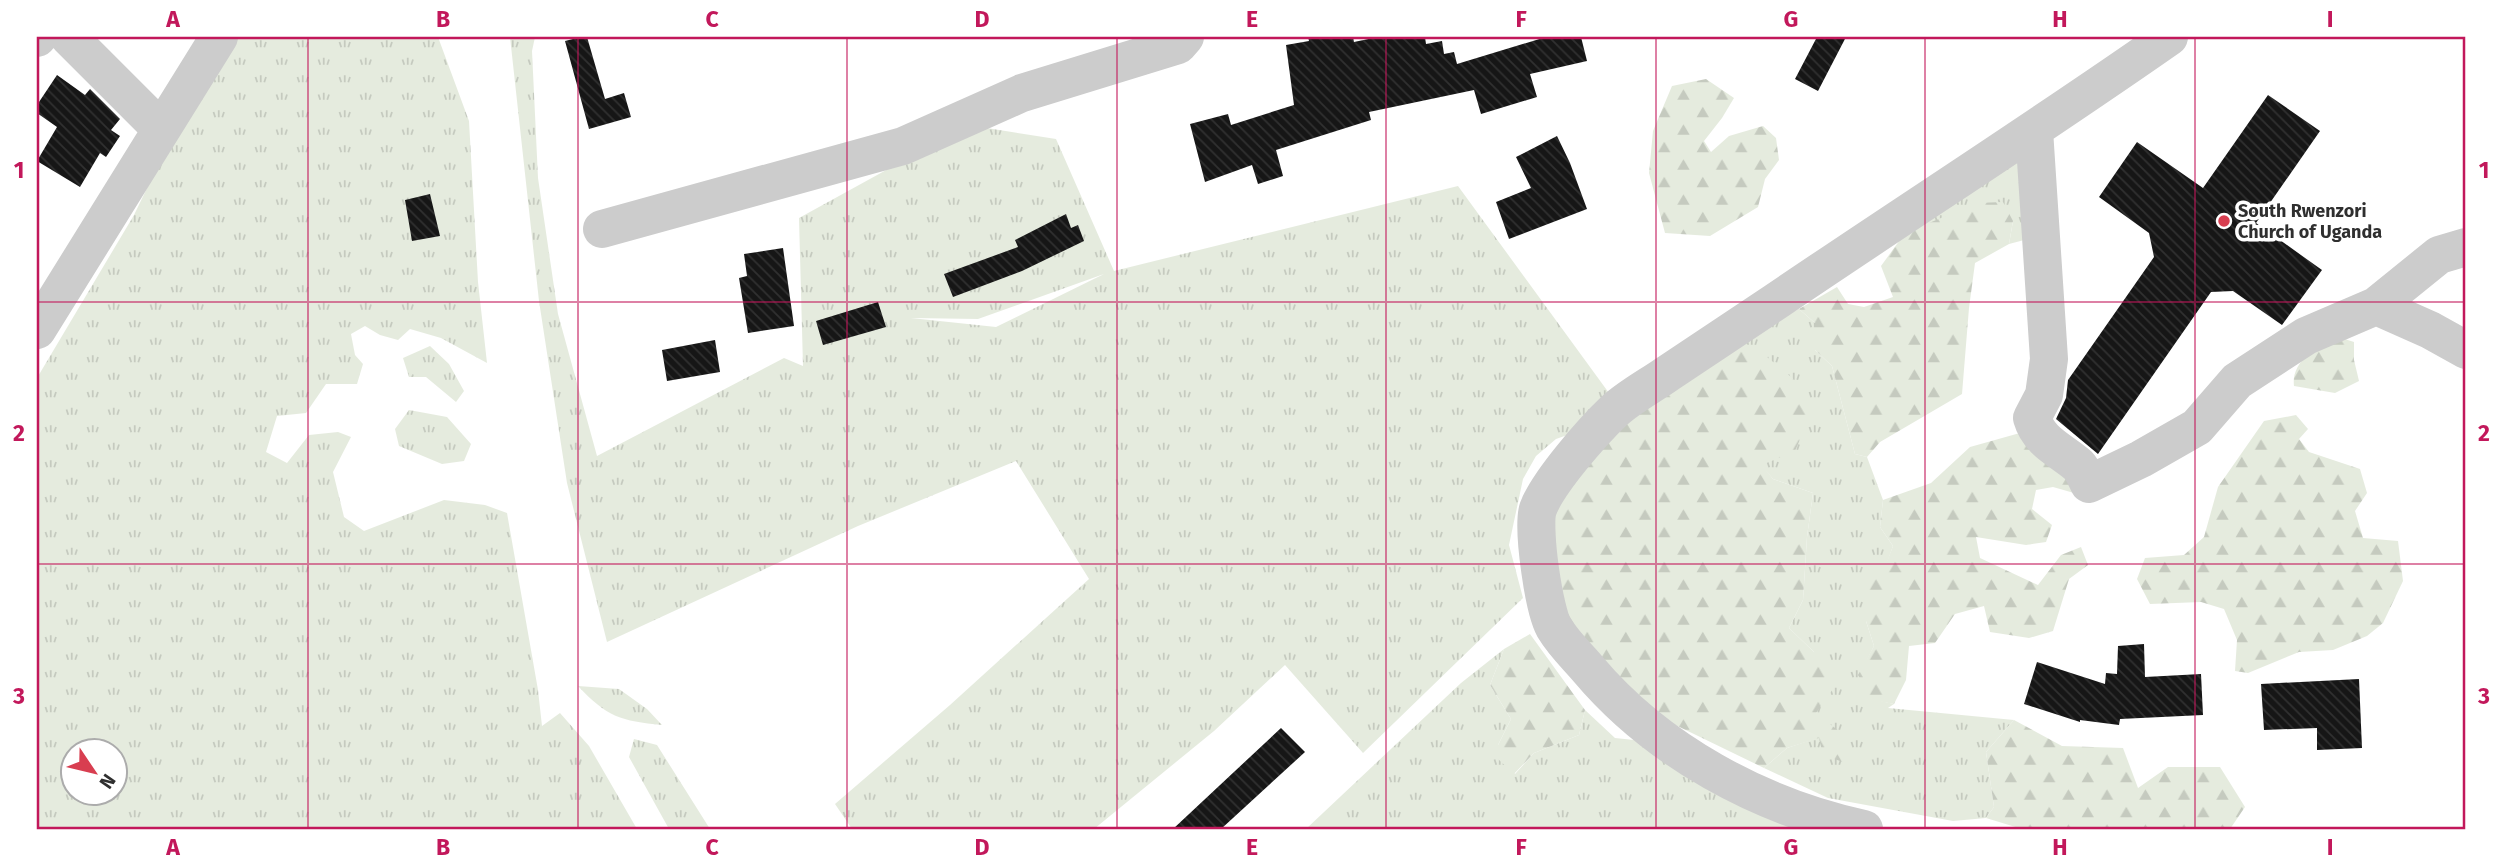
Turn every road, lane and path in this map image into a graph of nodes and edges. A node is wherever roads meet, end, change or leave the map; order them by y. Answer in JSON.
{"nodes":[{"id":1,"x":69,"y":37,"type":"edge"},
{"id":2,"x":219,"y":37,"type":"edge"},
{"id":3,"x":2169,"y":37,"type":"edge"},
{"id":4,"x":1176,"y":40,"type":"edge"},
{"id":5,"x":160,"y":128,"type":"junction"},
{"id":6,"x":2034,"y":130,"type":"junction"},
{"id":7,"x":602,"y":229,"type":"dead end"},
{"id":8,"x":2466,"y":247,"type":"edge"},
{"id":9,"x":2376,"y":306,"type":"junction"},
{"id":10,"x":37,"y":330,"type":"edge"},
{"id":11,"x":2466,"y":350,"type":"edge"},
{"id":12,"x":1864,"y":829,"type":"edge"}],
"edges":[{"from":1,"to":5,"type":"street"},
{"from":2,"to":5,"type":"street"},
{"from":3,"to":6,"type":"street"},
{"from":4,"to":7,"type":"street"},
{"from":5,"to":10,"type":"street"},
{"from":6,"to":9,"type":"street"},
{"from":6,"to":12,"type":"street"},
{"from":8,"to":9,"type":"street"},
{"from":9,"to":11,"type":"street"}]}
